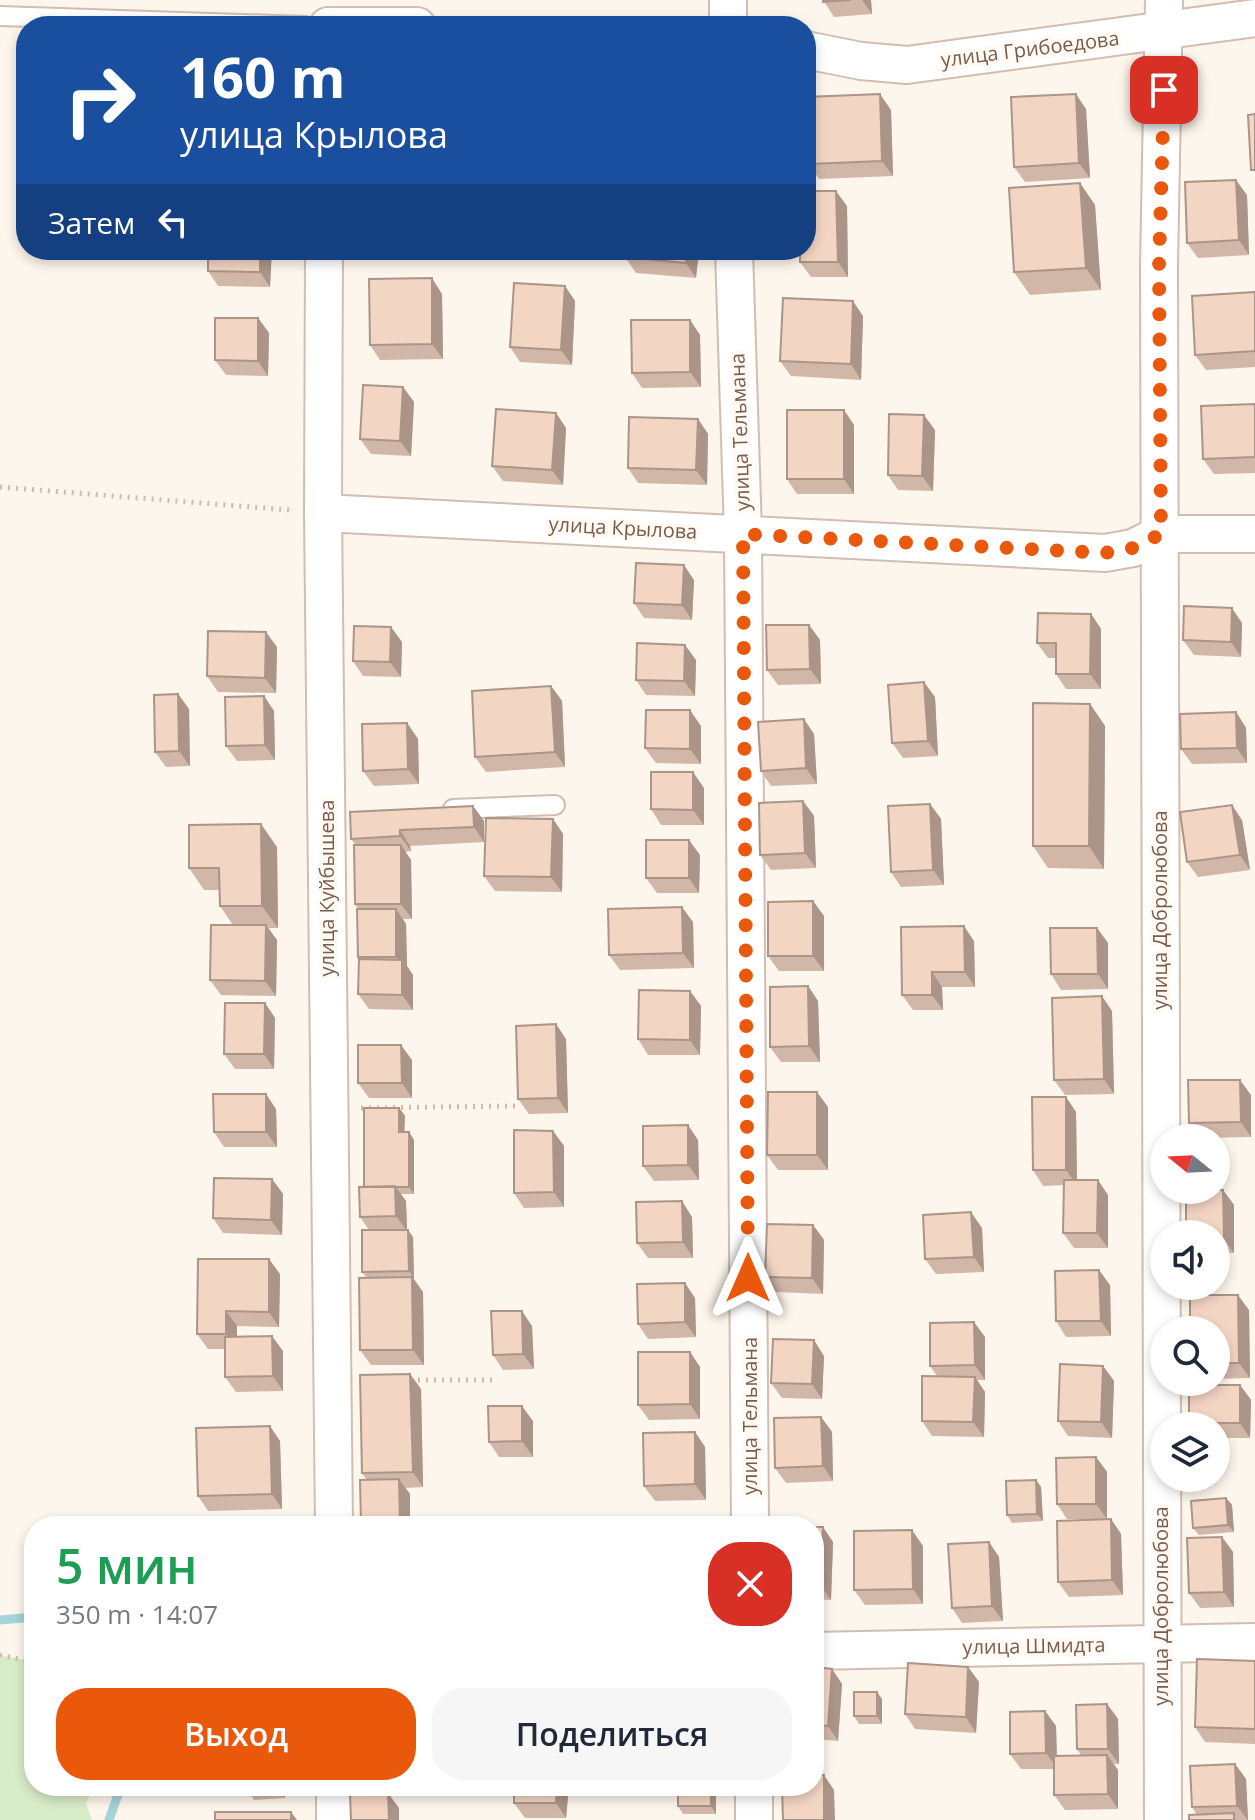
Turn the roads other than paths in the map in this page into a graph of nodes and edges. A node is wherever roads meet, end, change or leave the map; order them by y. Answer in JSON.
{"nodes":[{"id":1,"x":1165,"y":16,"type":"edge"},
{"id":2,"x":1255,"y":18,"type":"edge"},
{"id":3,"x":816,"y":52,"type":"edge"},
{"id":4,"x":324,"y":260,"type":"edge"},
{"id":5,"x":734,"y":260,"type":"edge"},
{"id":6,"x":323,"y":513,"type":"junction"},
{"id":7,"x":743,"y":534,"type":"junction"},
{"id":8,"x":1161,"y":534,"type":"junction"},
{"id":9,"x":1255,"y":534,"type":"edge"},
{"id":10,"x":555,"y":805,"type":"dead end"},
{"id":11,"x":433,"y":810,"type":"edge"},
{"id":12,"x":334,"y":1516,"type":"edge"},
{"id":13,"x":750,"y":1516,"type":"edge"},
{"id":14,"x":1255,"y":1642,"type":"edge"},
{"id":15,"x":1160,"y":1643,"type":"junction"},
{"id":16,"x":824,"y":1651,"type":"edge"},
{"id":17,"x":335,"y":1796,"type":"edge"},
{"id":18,"x":754,"y":1796,"type":"edge"},
{"id":19,"x":335,"y":1820,"type":"edge"},
{"id":20,"x":754,"y":1820,"type":"edge"},
{"id":21,"x":1163,"y":1820,"type":"edge"}],
"edges":[{"from":1,"to":2,"type":"street","name":"улица Грибоедова"},
{"from":1,"to":3,"type":"street","name":"улица Грибоедова"},
{"from":1,"to":8,"type":"street","name":"улица Добролюбова"},
{"from":4,"to":6,"type":"street","name":"улица Куйбышева"},
{"from":5,"to":7,"type":"street","name":"улица Тельмана"},
{"from":6,"to":7,"type":"street","name":"улица Крылова"},
{"from":6,"to":12,"type":"street","name":"улица Куйбышева"},
{"from":7,"to":8,"type":"street","name":"улица Крылова"},
{"from":7,"to":13,"type":"street","name":"улица Тельмана"},
{"from":8,"to":9,"type":"street","name":"улица Крылова"},
{"from":8,"to":15,"type":"street","name":"улица Добролюбова"},
{"from":10,"to":11,"type":"lane"},
{"from":14,"to":15,"type":"street","name":"улица Шмидта"},
{"from":15,"to":16,"type":"street","name":"улица Шмидта"},
{"from":15,"to":21,"type":"street","name":"улица Добролюбова"},
{"from":17,"to":19,"type":"street"},
{"from":18,"to":20,"type":"street"}]}
